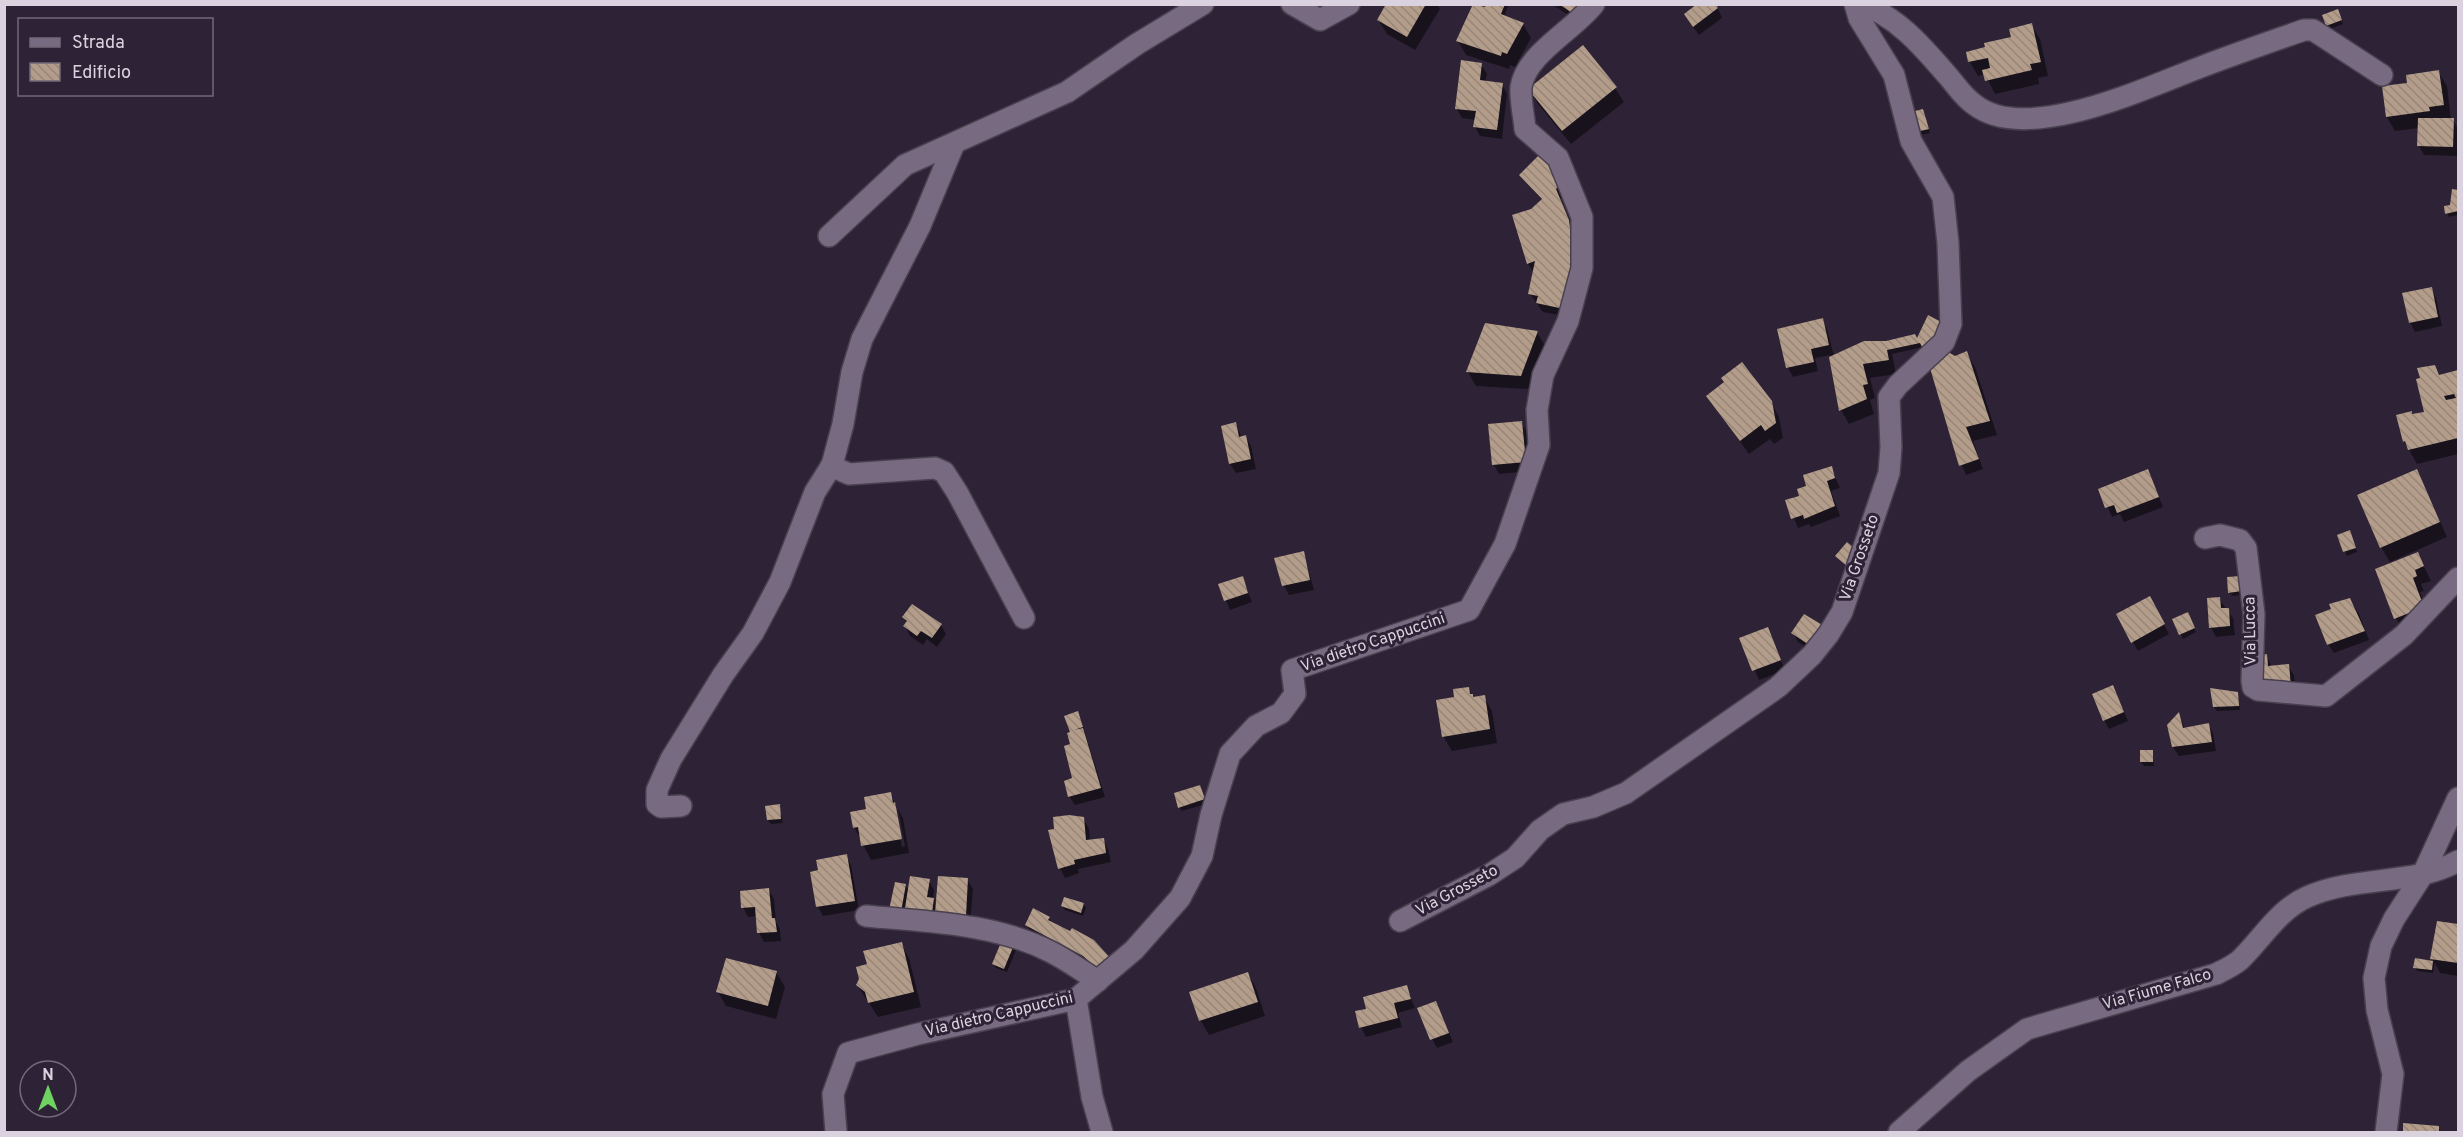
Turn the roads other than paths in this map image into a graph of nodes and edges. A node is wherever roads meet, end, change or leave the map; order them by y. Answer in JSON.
{"nodes":[{"id":1,"x":1203,"y":4,"type":"edge"},
{"id":2,"x":1292,"y":4,"type":"edge"},
{"id":3,"x":1349,"y":4,"type":"edge"},
{"id":4,"x":1594,"y":4,"type":"edge"},
{"id":5,"x":1857,"y":4,"type":"edge"},
{"id":6,"x":2382,"y":75,"type":"dead end"},
{"id":7,"x":954,"y":144,"type":"junction"},
{"id":8,"x":829,"y":236,"type":"dead end"},
{"id":9,"x":831,"y":466,"type":"junction"},
{"id":10,"x":2205,"y":538,"type":"dead end"},
{"id":11,"x":2458,"y":578,"type":"edge"},
{"id":12,"x":1024,"y":618,"type":"dead end"},
{"id":13,"x":2458,"y":798,"type":"edge"},
{"id":14,"x":681,"y":806,"type":"dead end"},
{"id":15,"x":2458,"y":861,"type":"edge"},
{"id":16,"x":2423,"y":874,"type":"junction"},
{"id":17,"x":866,"y":916,"type":"dead end"},
{"id":18,"x":1400,"y":921,"type":"dead end"},
{"id":19,"x":1098,"y":981,"type":"junction"},
{"id":20,"x":1076,"y":999,"type":"junction"},
{"id":21,"x":836,"y":1132,"type":"edge"},
{"id":22,"x":1102,"y":1132,"type":"edge"},
{"id":23,"x":1899,"y":1132,"type":"edge"},
{"id":24,"x":2386,"y":1132,"type":"edge"}],
"edges":[{"from":1,"to":7,"type":"street"},
{"from":2,"to":3,"type":"street"},
{"from":4,"to":19,"type":"street","name":"Via dietro Cappuccini"},
{"from":5,"to":6,"type":"street"},
{"from":5,"to":18,"type":"street","name":"Via Grosseto"},
{"from":7,"to":8,"type":"street"},
{"from":7,"to":9,"type":"street"},
{"from":9,"to":12,"type":"street"},
{"from":9,"to":14,"type":"street"},
{"from":10,"to":11,"type":"street","name":"Via Lucca"},
{"from":13,"to":16,"type":"street"},
{"from":15,"to":16,"type":"street","name":"Via Fiume Falco"},
{"from":16,"to":23,"type":"street","name":"Via Fiume Falco"},
{"from":16,"to":24,"type":"street"},
{"from":17,"to":19,"type":"street"},
{"from":19,"to":20,"type":"street","name":"Via dietro Cappuccini"},
{"from":20,"to":21,"type":"street","name":"Via dietro Cappuccini"},
{"from":20,"to":22,"type":"street"}]}
